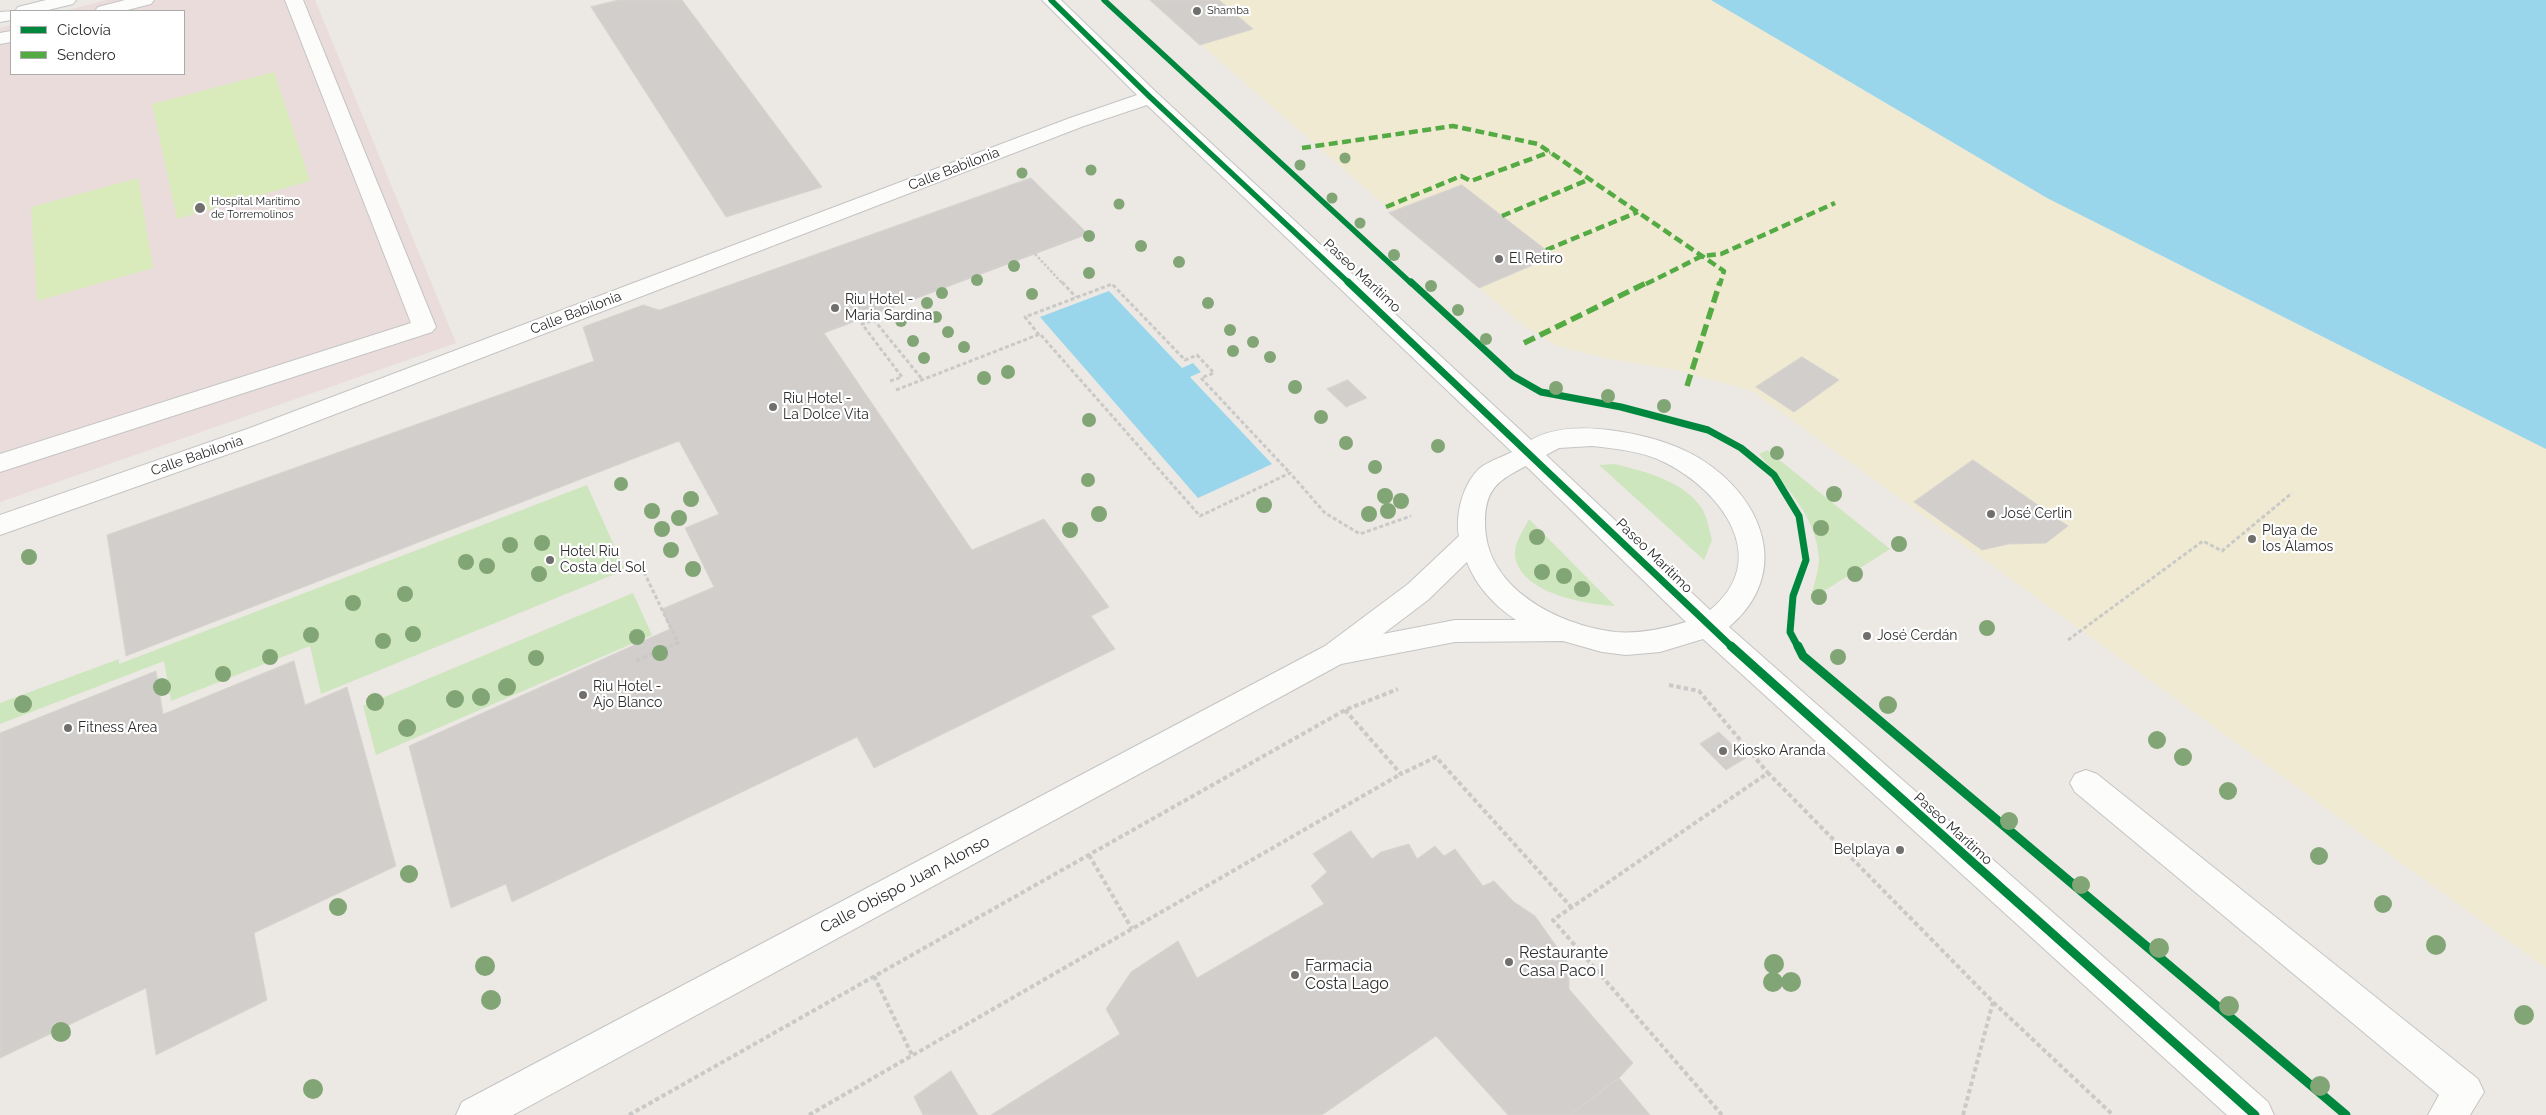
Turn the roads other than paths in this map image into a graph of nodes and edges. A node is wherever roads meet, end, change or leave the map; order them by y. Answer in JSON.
{"nodes":[{"id":1,"x":146,"y":0,"type":"edge"},
{"id":2,"x":294,"y":0,"type":"edge"},
{"id":3,"x":1051,"y":0,"type":"edge"},
{"id":4,"x":60,"y":1,"type":"edge"},
{"id":5,"x":28,"y":10,"type":"edge"},
{"id":6,"x":108,"y":10,"type":"edge"},
{"id":7,"x":1150,"y":97,"type":"junction"},
{"id":8,"x":1530,"y":454,"type":"junction"},
{"id":9,"x":0,"y":463,"type":"edge"},
{"id":10,"x":0,"y":525,"type":"edge"},
{"id":11,"x":1471,"y":541,"type":"junction"},
{"id":12,"x":1708,"y":626,"type":"junction"},
{"id":13,"x":1564,"y":631,"type":"junction"},
{"id":14,"x":1335,"y":654,"type":"junction"},
{"id":15,"x":2086,"y":783,"type":"dead end"},
{"id":16,"x":475,"y":1115,"type":"edge"},
{"id":17,"x":2255,"y":1115,"type":"edge"},
{"id":18,"x":2447,"y":1115,"type":"edge"}],
"edges":[{"from":1,"to":6,"type":"street"},
{"from":2,"to":9,"type":"street"},
{"from":3,"to":7,"type":"street","name":"Paseo Marítimo"},
{"from":4,"to":5,"type":"street"},
{"from":7,"to":8,"type":"street","name":"Paseo Marítimo"},
{"from":7,"to":10,"type":"street","name":"Calle Babilonia"},
{"from":8,"to":11,"type":"street"},
{"from":8,"to":12,"type":"street","name":"Paseo Marítimo"},
{"from":8,"to":12,"type":"street"},
{"from":11,"to":13,"type":"street"},
{"from":11,"to":14,"type":"street","name":"Calle Obispo Juan Alonso"},
{"from":12,"to":13,"type":"street"},
{"from":12,"to":17,"type":"street","name":"Paseo Marítimo"},
{"from":13,"to":14,"type":"street","name":"Calle Obispo Juan Alonso"},
{"from":14,"to":16,"type":"street","name":"Calle Obispo Juan Alonso"},
{"from":15,"to":18,"type":"street"}]}
